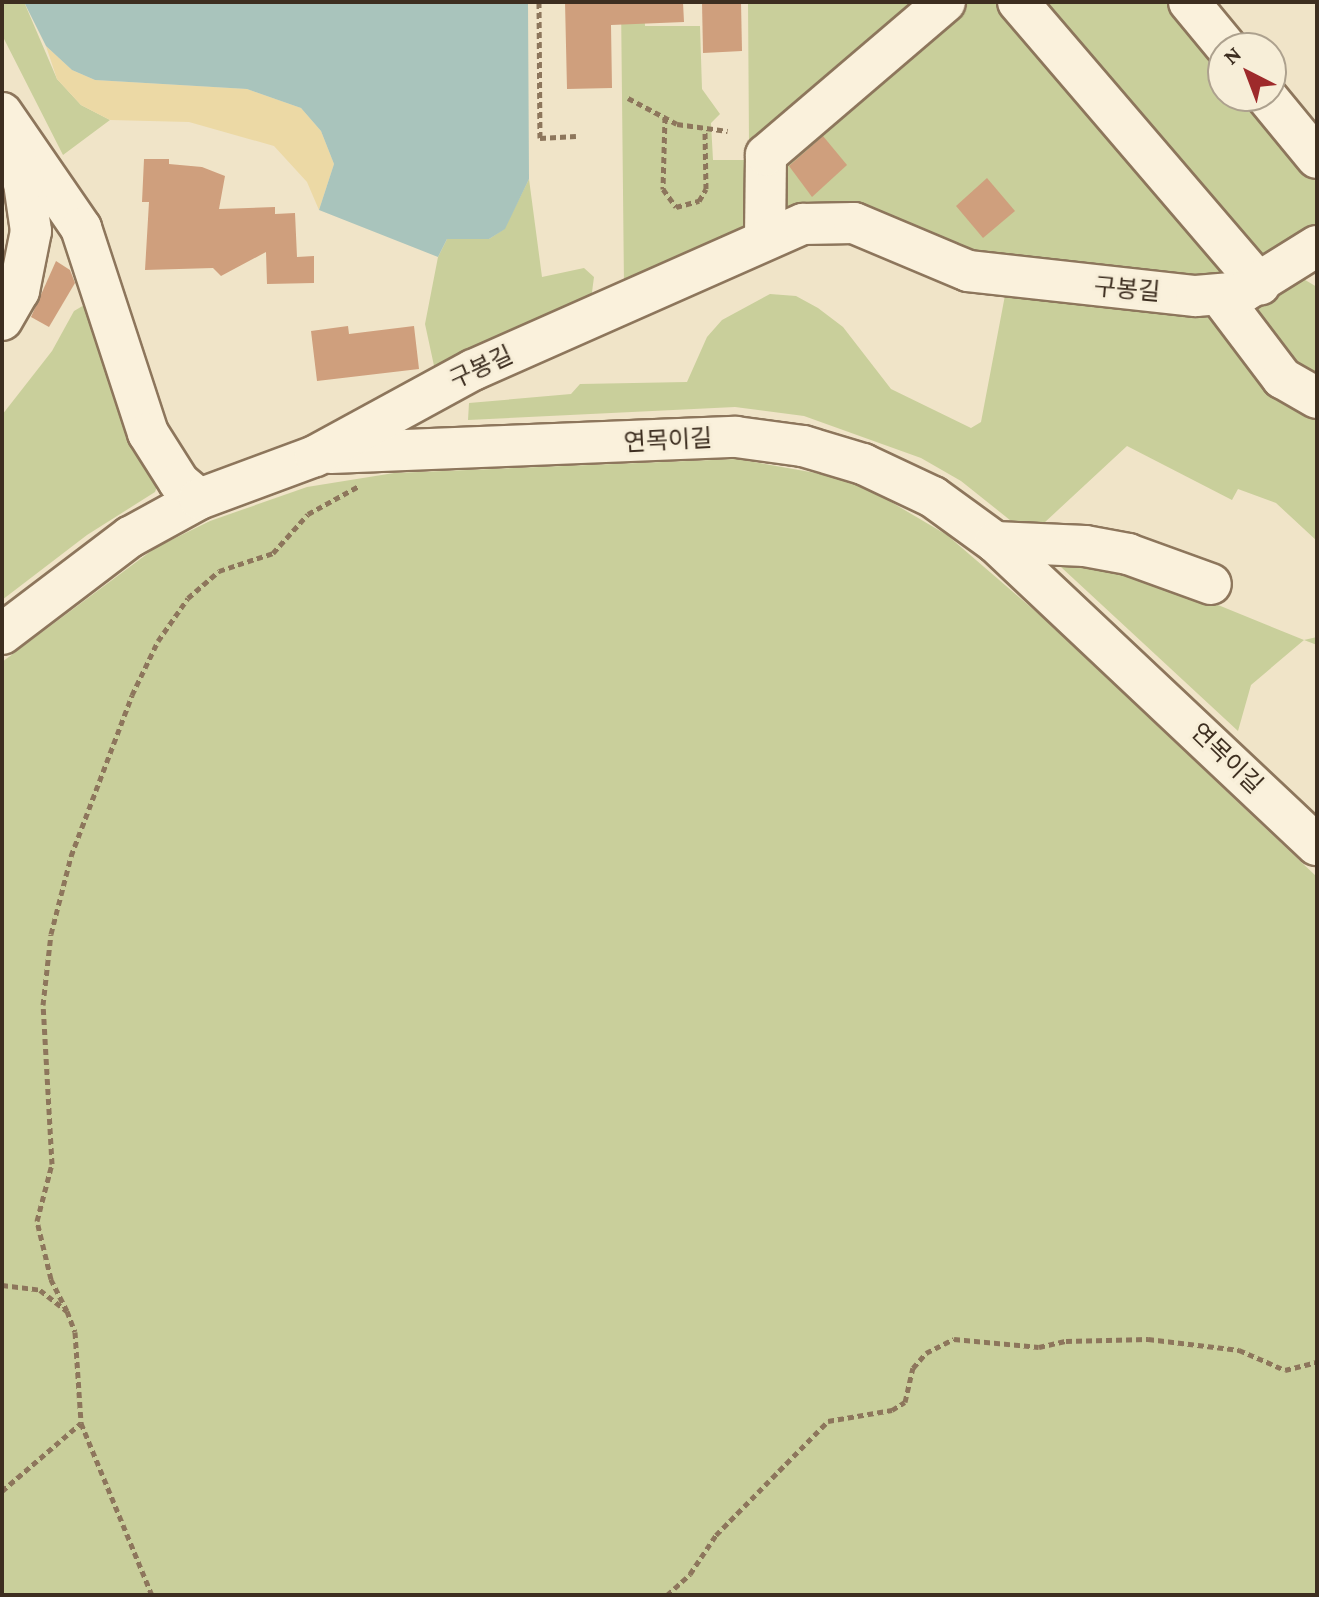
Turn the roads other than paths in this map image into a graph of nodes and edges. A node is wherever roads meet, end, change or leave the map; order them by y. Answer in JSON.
{"nodes":[{"id":1,"x":945,"y":2,"type":"edge"},
{"id":2,"x":1018,"y":2,"type":"edge"},
{"id":3,"x":1189,"y":2,"type":"edge"},
{"id":4,"x":1214,"y":32,"type":"edge"},
{"id":5,"x":1279,"y":112,"type":"edge"},
{"id":6,"x":2,"y":113,"type":"edge"},
{"id":7,"x":2,"y":124,"type":"edge"},
{"id":8,"x":1317,"y":158,"type":"edge"},
{"id":9,"x":765,"y":237,"type":"junction"},
{"id":10,"x":1317,"y":246,"type":"edge"},
{"id":11,"x":1260,"y":284,"type":"junction"},
{"id":12,"x":1220,"y":296,"type":"junction"},
{"id":13,"x":2,"y":320,"type":"edge"},
{"id":14,"x":1317,"y":398,"type":"edge"},
{"id":15,"x":315,"y":456,"type":"junction"},
{"id":16,"x":199,"y":499,"type":"junction"},
{"id":17,"x":995,"y":542,"type":"junction"},
{"id":18,"x":1211,"y":584,"type":"dead end"},
{"id":19,"x":2,"y":634,"type":"edge"},
{"id":20,"x":1317,"y":845,"type":"edge"}],
"edges":[{"from":1,"to":9,"type":"street"},
{"from":2,"to":11,"type":"street"},
{"from":3,"to":4,"type":"street"},
{"from":5,"to":8,"type":"street"},
{"from":6,"to":16,"type":"street"},
{"from":7,"to":13,"type":"street"},
{"from":9,"to":12,"type":"street","name":"구봉길"},
{"from":9,"to":15,"type":"street","name":"구봉길"},
{"from":10,"to":11,"type":"street","name":"구봉길"},
{"from":11,"to":12,"type":"street","name":"구봉길"},
{"from":12,"to":14,"type":"street"},
{"from":15,"to":16,"type":"street","name":"구봉길"},
{"from":15,"to":17,"type":"street","name":"연목이길"},
{"from":16,"to":19,"type":"street","name":"구봉길"},
{"from":17,"to":18,"type":"street"},
{"from":17,"to":20,"type":"street","name":"연목이길"}]}
